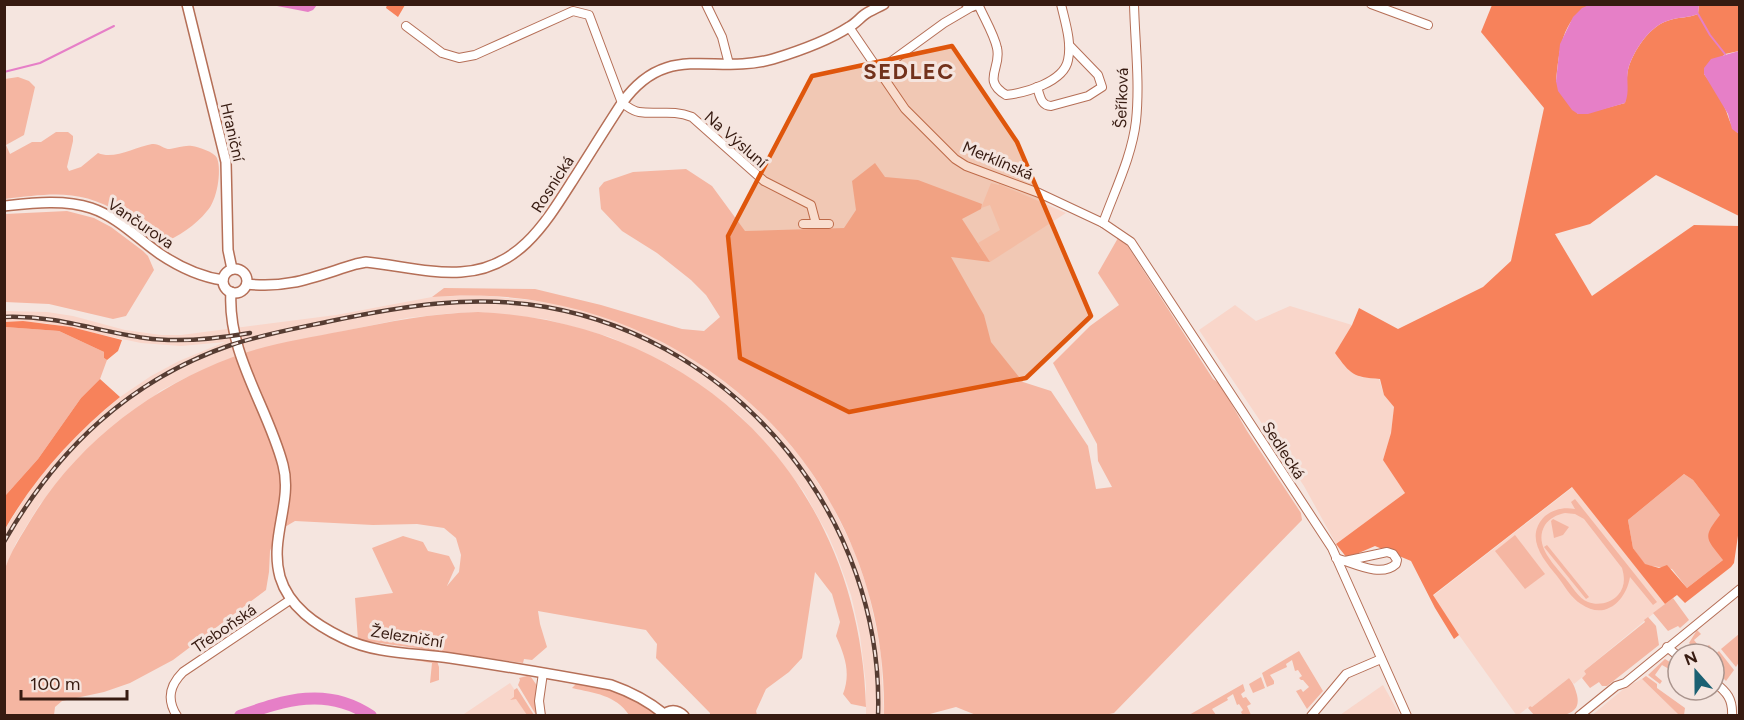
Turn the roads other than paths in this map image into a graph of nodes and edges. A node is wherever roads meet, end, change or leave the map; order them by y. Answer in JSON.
{"nodes":[{"id":1,"x":187,"y":4,"type":"edge"},
{"id":2,"x":706,"y":4,"type":"edge"},
{"id":3,"x":884,"y":4,"type":"edge"},
{"id":4,"x":1061,"y":4,"type":"edge"},
{"id":5,"x":1134,"y":4,"type":"edge"},
{"id":6,"x":1371,"y":4,"type":"edge"},
{"id":7,"x":974,"y":5,"type":"edge"},
{"id":8,"x":1428,"y":25,"type":"dead end"},
{"id":9,"x":406,"y":26,"type":"dead end"},
{"id":10,"x":849,"y":27,"type":"junction"},
{"id":11,"x":1070,"y":46,"type":"junction"},
{"id":12,"x":729,"y":64,"type":"junction"},
{"id":13,"x":878,"y":71,"type":"junction"},
{"id":14,"x":1037,"y":87,"type":"junction"},
{"id":15,"x":622,"y":103,"type":"junction"},
{"id":16,"x":4,"y":206,"type":"edge"},
{"id":17,"x":1103,"y":223,"type":"junction"},
{"id":18,"x":803,"y":224,"type":"dead end"},
{"id":19,"x":816,"y":224,"type":"junction"},
{"id":20,"x":829,"y":224,"type":"dead end"},
{"id":21,"x":232,"y":269,"type":"junction"},
{"id":22,"x":223,"y":280,"type":"junction"},
{"id":23,"x":247,"y":284,"type":"junction"},
{"id":24,"x":231,"y":292,"type":"junction"},
{"id":25,"x":1336,"y":558,"type":"junction"},
{"id":26,"x":1345,"y":561,"type":"junction"},
{"id":27,"x":1740,"y":589,"type":"edge"},
{"id":28,"x":290,"y":600,"type":"junction"},
{"id":29,"x":1672,"y":642,"type":"edge"},
{"id":30,"x":1666,"y":647,"type":"edge"},
{"id":31,"x":1381,"y":658,"type":"junction"},
{"id":32,"x":543,"y":673,"type":"junction"},
{"id":33,"x":1726,"y":691,"type":"edge"},
{"id":34,"x":1736,"y":707,"type":"edge"},
{"id":35,"x":663,"y":715,"type":"edge"},
{"id":36,"x":177,"y":716,"type":"edge"},
{"id":37,"x":540,"y":716,"type":"edge"},
{"id":38,"x":684,"y":716,"type":"edge"},
{"id":39,"x":1311,"y":716,"type":"edge"},
{"id":40,"x":1407,"y":716,"type":"edge"},
{"id":41,"x":1579,"y":716,"type":"edge"},
{"id":42,"x":1732,"y":716,"type":"edge"}],
"edges":[{"from":1,"to":21,"type":"street","name":"Hraniční"},
{"from":2,"to":12,"type":"street"},
{"from":3,"to":10,"type":"street"},
{"from":4,"to":11,"type":"street"},
{"from":5,"to":17,"type":"street","name":"Šeříková"},
{"from":6,"to":8,"type":"street"},
{"from":7,"to":13,"type":"street"},
{"from":7,"to":14,"type":"street"},
{"from":9,"to":15,"type":"street"},
{"from":10,"to":12,"type":"street","name":"Rosnická"},
{"from":10,"to":13,"type":"street","name":"Merklínská"},
{"from":11,"to":14,"type":"street"},
{"from":11,"to":14,"type":"street"},
{"from":12,"to":15,"type":"street","name":"Rosnická"},
{"from":13,"to":17,"type":"street","name":"Merklínská"},
{"from":15,"to":19,"type":"street","name":"Na Výsluní"},
{"from":15,"to":23,"type":"street","name":"Rosnická"},
{"from":16,"to":22,"type":"street","name":"Vančurova"},
{"from":17,"to":25,"type":"street","name":"Sedlecká"},
{"from":18,"to":19,"type":"street"},
{"from":19,"to":20,"type":"street"},
{"from":21,"to":22,"type":"street"},
{"from":21,"to":23,"type":"street"},
{"from":22,"to":24,"type":"street"},
{"from":23,"to":24,"type":"street"},
{"from":24,"to":28,"type":"street","name":"Železniční"},
{"from":25,"to":26,"type":"street"},
{"from":25,"to":31,"type":"street","name":"Sedlecká"},
{"from":26,"to":26,"type":"street"},
{"from":27,"to":29,"type":"street"},
{"from":28,"to":32,"type":"street","name":"Železniční"},
{"from":28,"to":36,"type":"street","name":"Třeboňská"},
{"from":30,"to":41,"type":"street"},
{"from":31,"to":39,"type":"street"},
{"from":31,"to":40,"type":"street","name":"Sedlecká"},
{"from":32,"to":35,"type":"street","name":"Železniční"},
{"from":32,"to":37,"type":"street"},
{"from":33,"to":34,"type":"street"},
{"from":34,"to":42,"type":"street"},
{"from":35,"to":38,"type":"street"}]}
